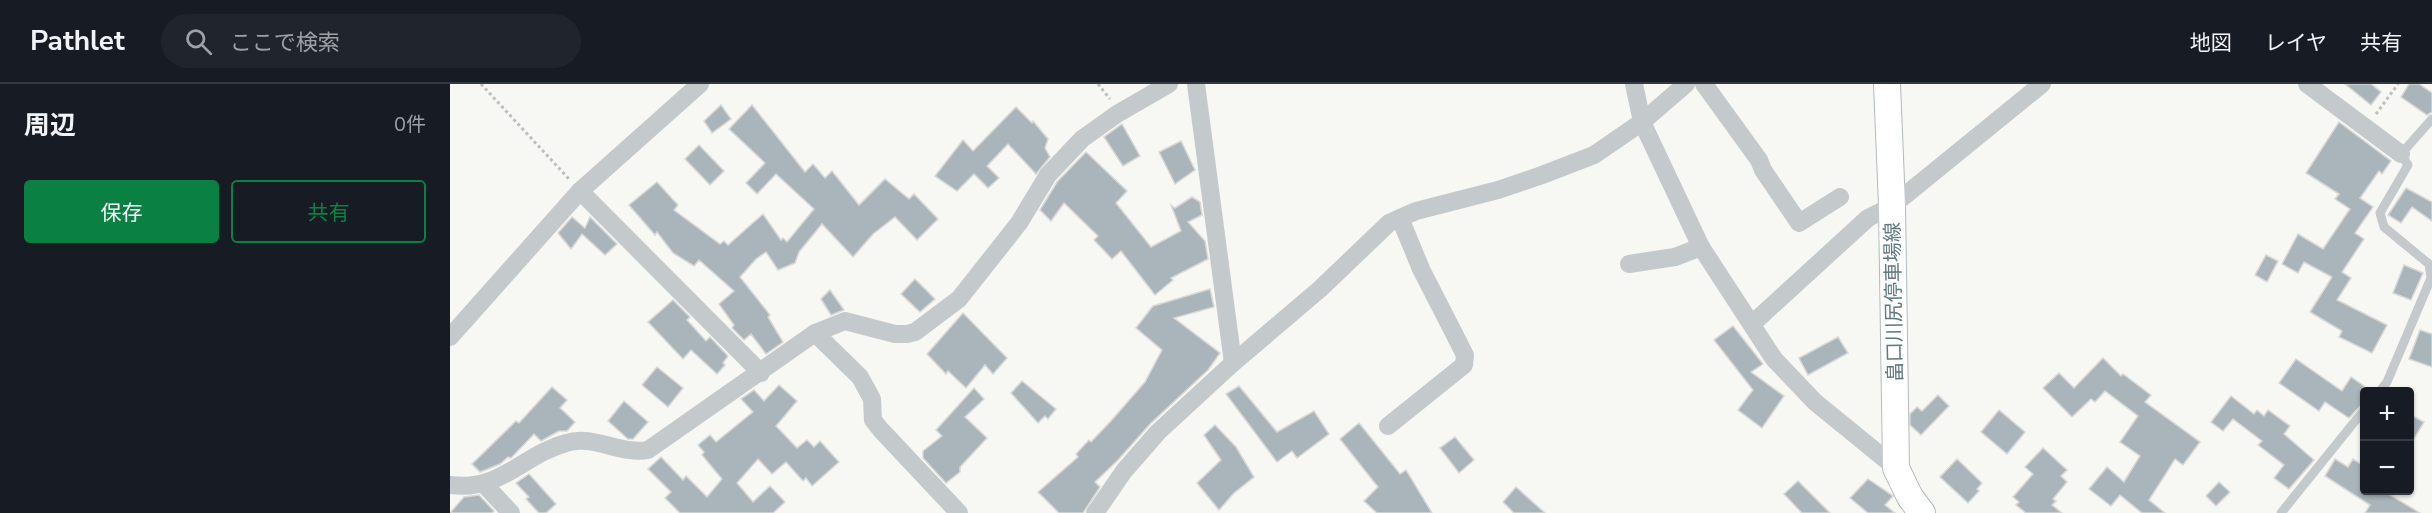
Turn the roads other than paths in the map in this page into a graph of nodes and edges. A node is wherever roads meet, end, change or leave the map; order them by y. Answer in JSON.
{"nodes":[{"id":1,"x":700,"y":84,"type":"edge"},
{"id":2,"x":1169,"y":84,"type":"edge"},
{"id":3,"x":1196,"y":84,"type":"edge"},
{"id":4,"x":1634,"y":84,"type":"edge"},
{"id":5,"x":1686,"y":84,"type":"edge"},
{"id":6,"x":1704,"y":84,"type":"edge"},
{"id":7,"x":1887,"y":84,"type":"edge"},
{"id":8,"x":2042,"y":84,"type":"edge"},
{"id":9,"x":2307,"y":84,"type":"edge"},
{"id":10,"x":2432,"y":119,"type":"edge"},
{"id":11,"x":1642,"y":122,"type":"junction"},
{"id":12,"x":2402,"y":154,"type":"junction"},
{"id":13,"x":580,"y":191,"type":"junction"},
{"id":14,"x":1840,"y":197,"type":"dead end"},
{"id":15,"x":1892,"y":206,"type":"junction"},
{"id":16,"x":1400,"y":218,"type":"junction"},
{"id":17,"x":1701,"y":247,"type":"junction"},
{"id":18,"x":1629,"y":264,"type":"dead end"},
{"id":19,"x":1752,"y":324,"type":"junction"},
{"id":20,"x":815,"y":333,"type":"junction"},
{"id":21,"x":450,"y":337,"type":"edge"},
{"id":22,"x":1233,"y":363,"type":"junction"},
{"id":23,"x":761,"y":373,"type":"junction"},
{"id":24,"x":2383,"y":387,"type":"edge"},
{"id":25,"x":2360,"y":415,"type":"edge"},
{"id":26,"x":1389,"y":426,"type":"dead end"},
{"id":27,"x":1896,"y":468,"type":"junction"},
{"id":28,"x":450,"y":484,"type":"edge"},
{"id":29,"x":484,"y":484,"type":"junction"},
{"id":30,"x":511,"y":513,"type":"edge"},
{"id":31,"x":959,"y":513,"type":"edge"},
{"id":32,"x":1095,"y":513,"type":"edge"},
{"id":33,"x":1922,"y":513,"type":"edge"},
{"id":34,"x":2281,"y":513,"type":"edge"}],
"edges":[{"from":1,"to":13,"type":"street"},
{"from":2,"to":20,"type":"street"},
{"from":3,"to":22,"type":"street"},
{"from":4,"to":11,"type":"street"},
{"from":5,"to":11,"type":"street"},
{"from":6,"to":14,"type":"street"},
{"from":7,"to":15,"type":"main road","name":"畠口川尻停車場線"},
{"from":8,"to":15,"type":"street"},
{"from":9,"to":12,"type":"street"},
{"from":10,"to":12,"type":"lane"},
{"from":11,"to":16,"type":"street"},
{"from":11,"to":17,"type":"street"},
{"from":12,"to":24,"type":"lane"},
{"from":13,"to":21,"type":"street"},
{"from":13,"to":23,"type":"street"},
{"from":15,"to":19,"type":"street"},
{"from":15,"to":27,"type":"main road","name":"畠口川尻停車場線"},
{"from":16,"to":22,"type":"street"},
{"from":16,"to":26,"type":"street"},
{"from":17,"to":18,"type":"street"},
{"from":17,"to":19,"type":"street"},
{"from":19,"to":27,"type":"street"},
{"from":20,"to":23,"type":"street"},
{"from":20,"to":31,"type":"street"},
{"from":22,"to":32,"type":"street"},
{"from":23,"to":29,"type":"street"},
{"from":25,"to":34,"type":"lane"},
{"from":27,"to":33,"type":"main road","name":"畠口川尻停車場線"},
{"from":28,"to":29,"type":"street"},
{"from":29,"to":30,"type":"street"}]}
